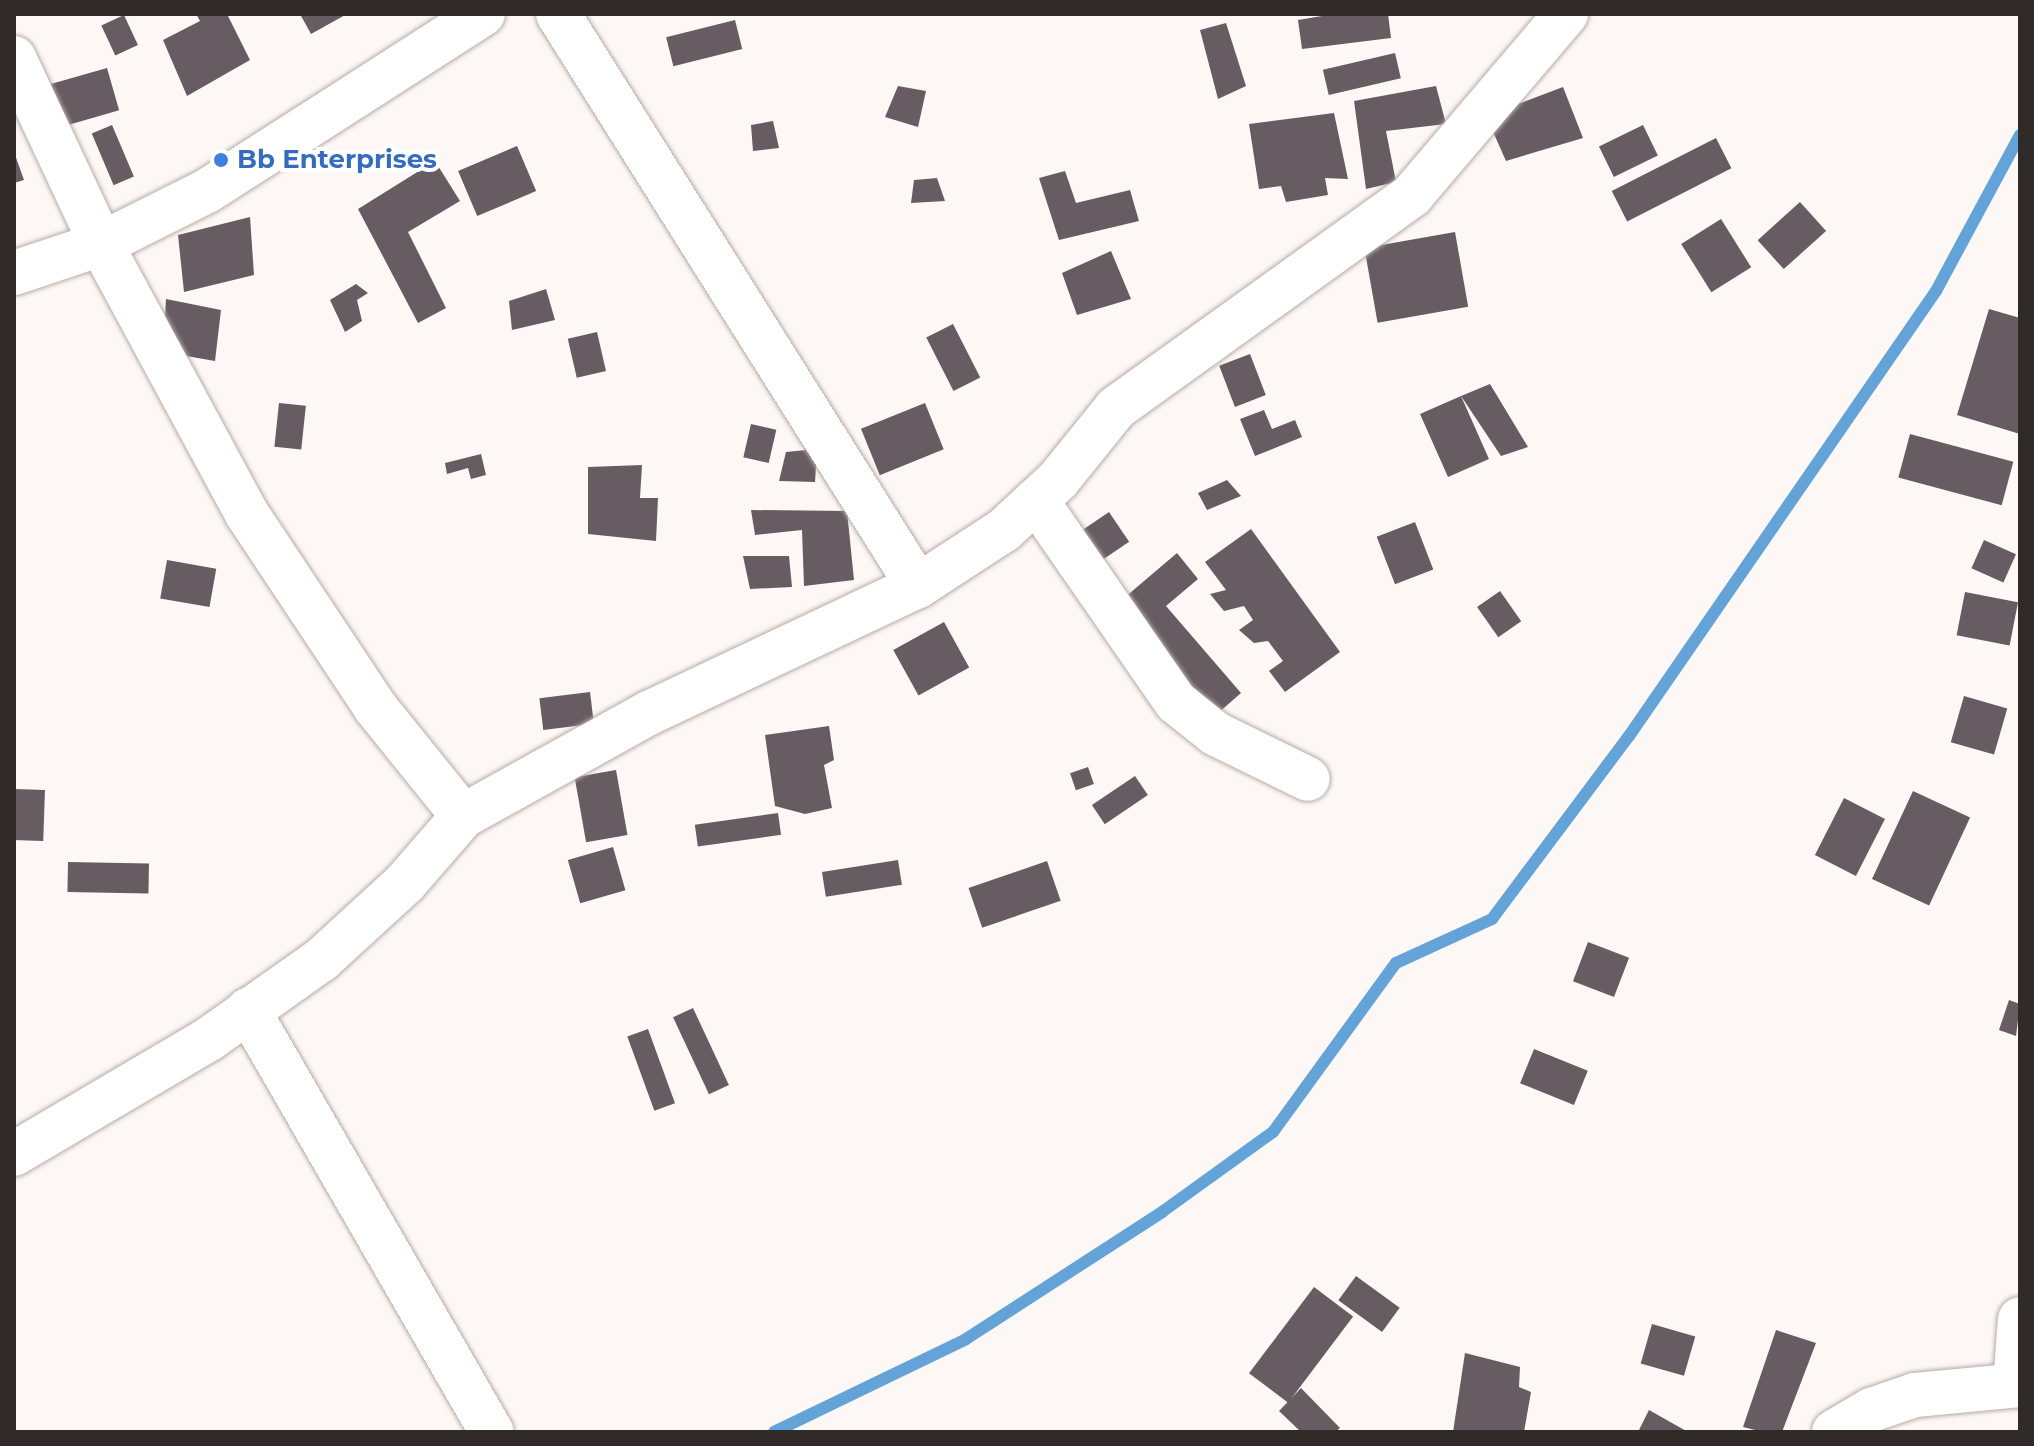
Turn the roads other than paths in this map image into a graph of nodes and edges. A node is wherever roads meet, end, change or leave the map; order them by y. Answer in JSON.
{"nodes":[{"id":1,"x":483,"y":14,"type":"edge"},
{"id":2,"x":558,"y":14,"type":"edge"},
{"id":3,"x":1566,"y":14,"type":"edge"},
{"id":4,"x":14,"y":58,"type":"edge"},
{"id":5,"x":101,"y":244,"type":"junction"},
{"id":6,"x":14,"y":273,"type":"edge"},
{"id":7,"x":1036,"y":500,"type":"junction"},
{"id":8,"x":918,"y":586,"type":"junction"},
{"id":9,"x":1308,"y":779,"type":"dead end"},
{"id":10,"x":463,"y":816,"type":"junction"},
{"id":11,"x":248,"y":1010,"type":"junction"},
{"id":12,"x":18,"y":1140,"type":"edge"},
{"id":13,"x":2020,"y":1319,"type":"edge"},
{"id":14,"x":2017,"y":1385,"type":"edge"},
{"id":15,"x":492,"y":1432,"type":"edge"},
{"id":16,"x":1834,"y":1432,"type":"edge"}],
"edges":[{"from":1,"to":5,"type":"street"},
{"from":2,"to":8,"type":"street"},
{"from":3,"to":7,"type":"street"},
{"from":4,"to":5,"type":"street"},
{"from":5,"to":6,"type":"street"},
{"from":5,"to":10,"type":"street"},
{"from":7,"to":8,"type":"street"},
{"from":7,"to":9,"type":"street"},
{"from":8,"to":10,"type":"street"},
{"from":10,"to":11,"type":"street"},
{"from":11,"to":12,"type":"street"},
{"from":11,"to":15,"type":"street"},
{"from":13,"to":14,"type":"street"},
{"from":14,"to":16,"type":"street"}]}
